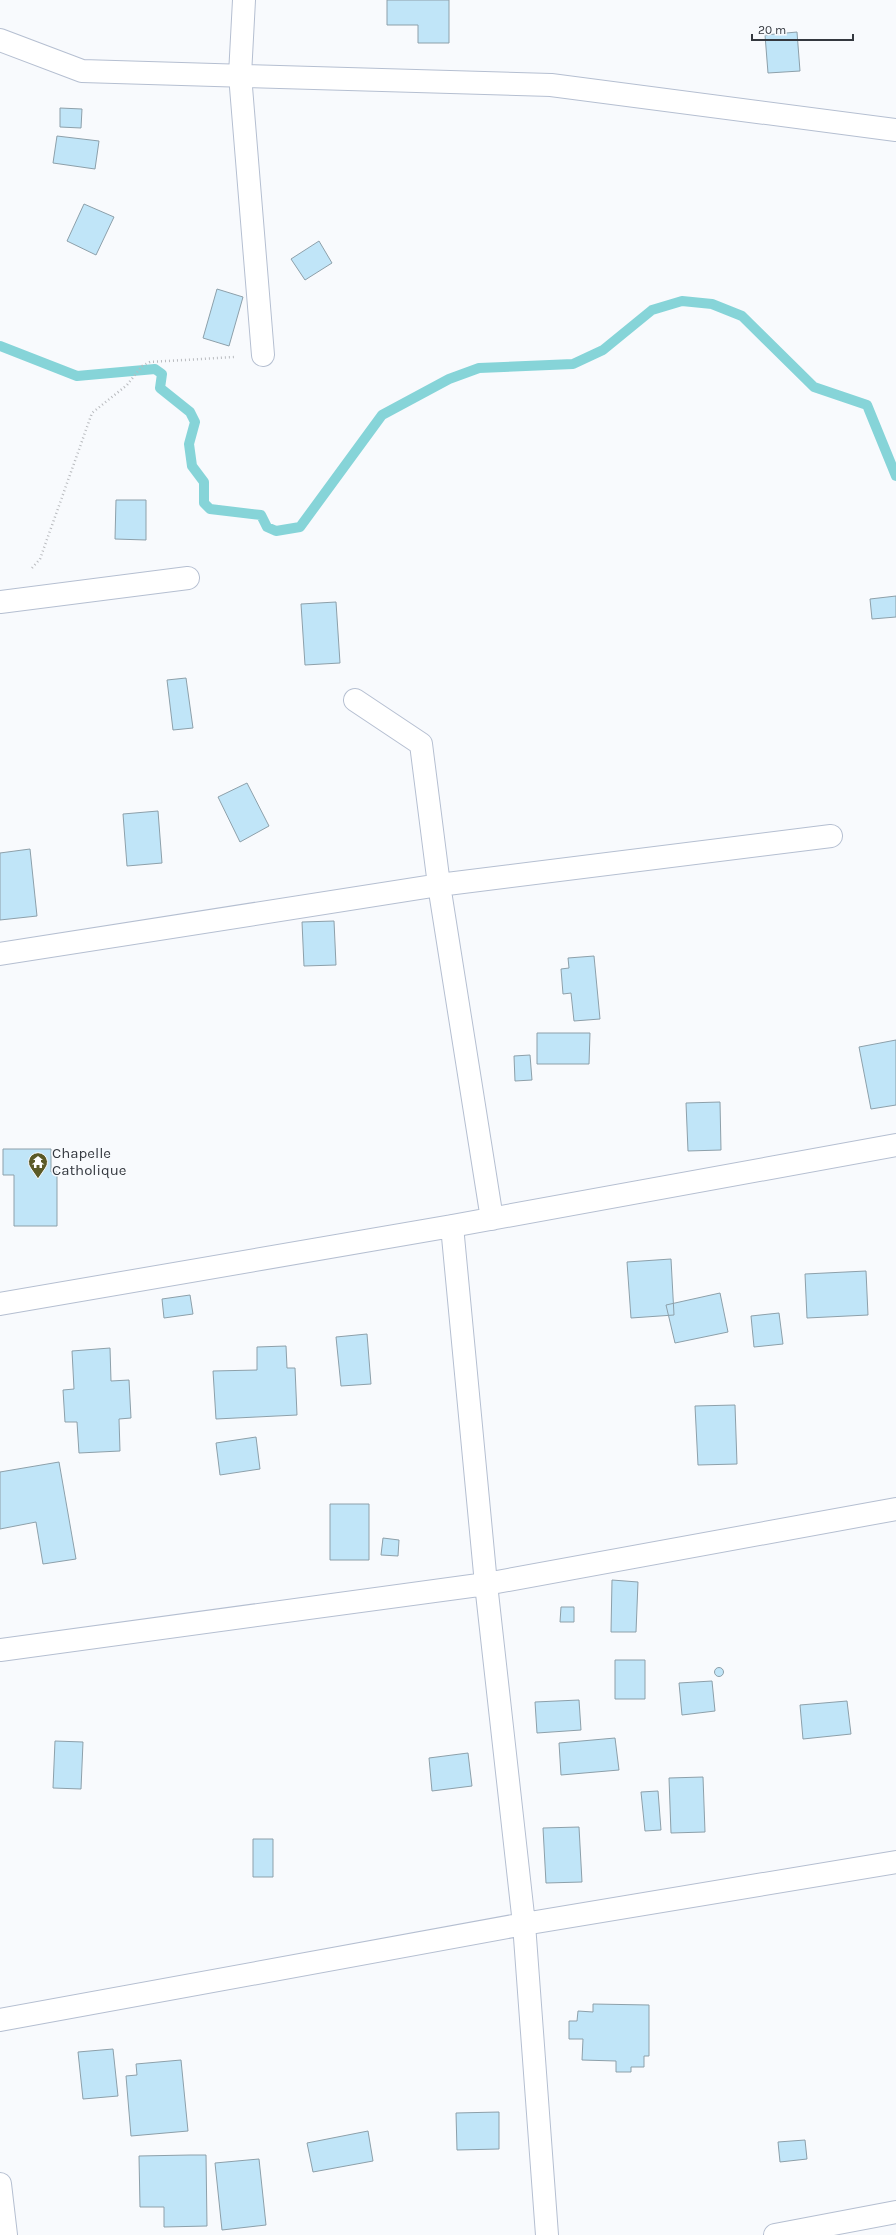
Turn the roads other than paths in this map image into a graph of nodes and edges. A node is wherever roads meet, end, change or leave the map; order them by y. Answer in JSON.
{"nodes":[{"id":1,"x":244,"y":0,"type":"edge"},
{"id":2,"x":0,"y":40,"type":"edge"},
{"id":3,"x":240,"y":75,"type":"junction"},
{"id":4,"x":896,"y":130,"type":"edge"},
{"id":5,"x":263,"y":355,"type":"road end"},
{"id":6,"x":188,"y":578,"type":"dead end"},
{"id":7,"x":1,"y":602,"type":"edge"},
{"id":8,"x":355,"y":700,"type":"dead end"},
{"id":9,"x":831,"y":836,"type":"dead end"},
{"id":10,"x":439,"y":885,"type":"junction"},
{"id":11,"x":0,"y":954,"type":"edge"},
{"id":12,"x":896,"y":1145,"type":"edge"},
{"id":13,"x":492,"y":1219,"type":"junction"},
{"id":14,"x":452,"y":1226,"type":"junction"},
{"id":15,"x":0,"y":1304,"type":"edge"},
{"id":16,"x":896,"y":1509,"type":"edge"},
{"id":17,"x":486,"y":1584,"type":"junction"},
{"id":18,"x":0,"y":1650,"type":"edge"},
{"id":19,"x":896,"y":1862,"type":"edge"},
{"id":20,"x":524,"y":1924,"type":"junction"},
{"id":21,"x":0,"y":2020,"type":"edge"},
{"id":22,"x":0,"y":2184,"type":"edge"},
{"id":23,"x":896,"y":2212,"type":"edge"},
{"id":24,"x":6,"y":2235,"type":"edge"},
{"id":25,"x":547,"y":2235,"type":"edge"},
{"id":26,"x":775,"y":2235,"type":"edge"}],
"edges":[{"from":1,"to":3,"type":"street"},
{"from":2,"to":3,"type":"street"},
{"from":3,"to":4,"type":"street"},
{"from":3,"to":5,"type":"street"},
{"from":6,"to":7,"type":"street"},
{"from":8,"to":10,"type":"street"},
{"from":9,"to":10,"type":"street"},
{"from":10,"to":11,"type":"street"},
{"from":10,"to":13,"type":"street"},
{"from":12,"to":13,"type":"street"},
{"from":13,"to":14,"type":"street"},
{"from":14,"to":15,"type":"street"},
{"from":14,"to":17,"type":"street"},
{"from":16,"to":17,"type":"street"},
{"from":17,"to":18,"type":"street"},
{"from":17,"to":20,"type":"street"},
{"from":19,"to":20,"type":"street"},
{"from":20,"to":21,"type":"street"},
{"from":20,"to":25,"type":"street"},
{"from":22,"to":24,"type":"street"},
{"from":23,"to":26,"type":"street"}]}
